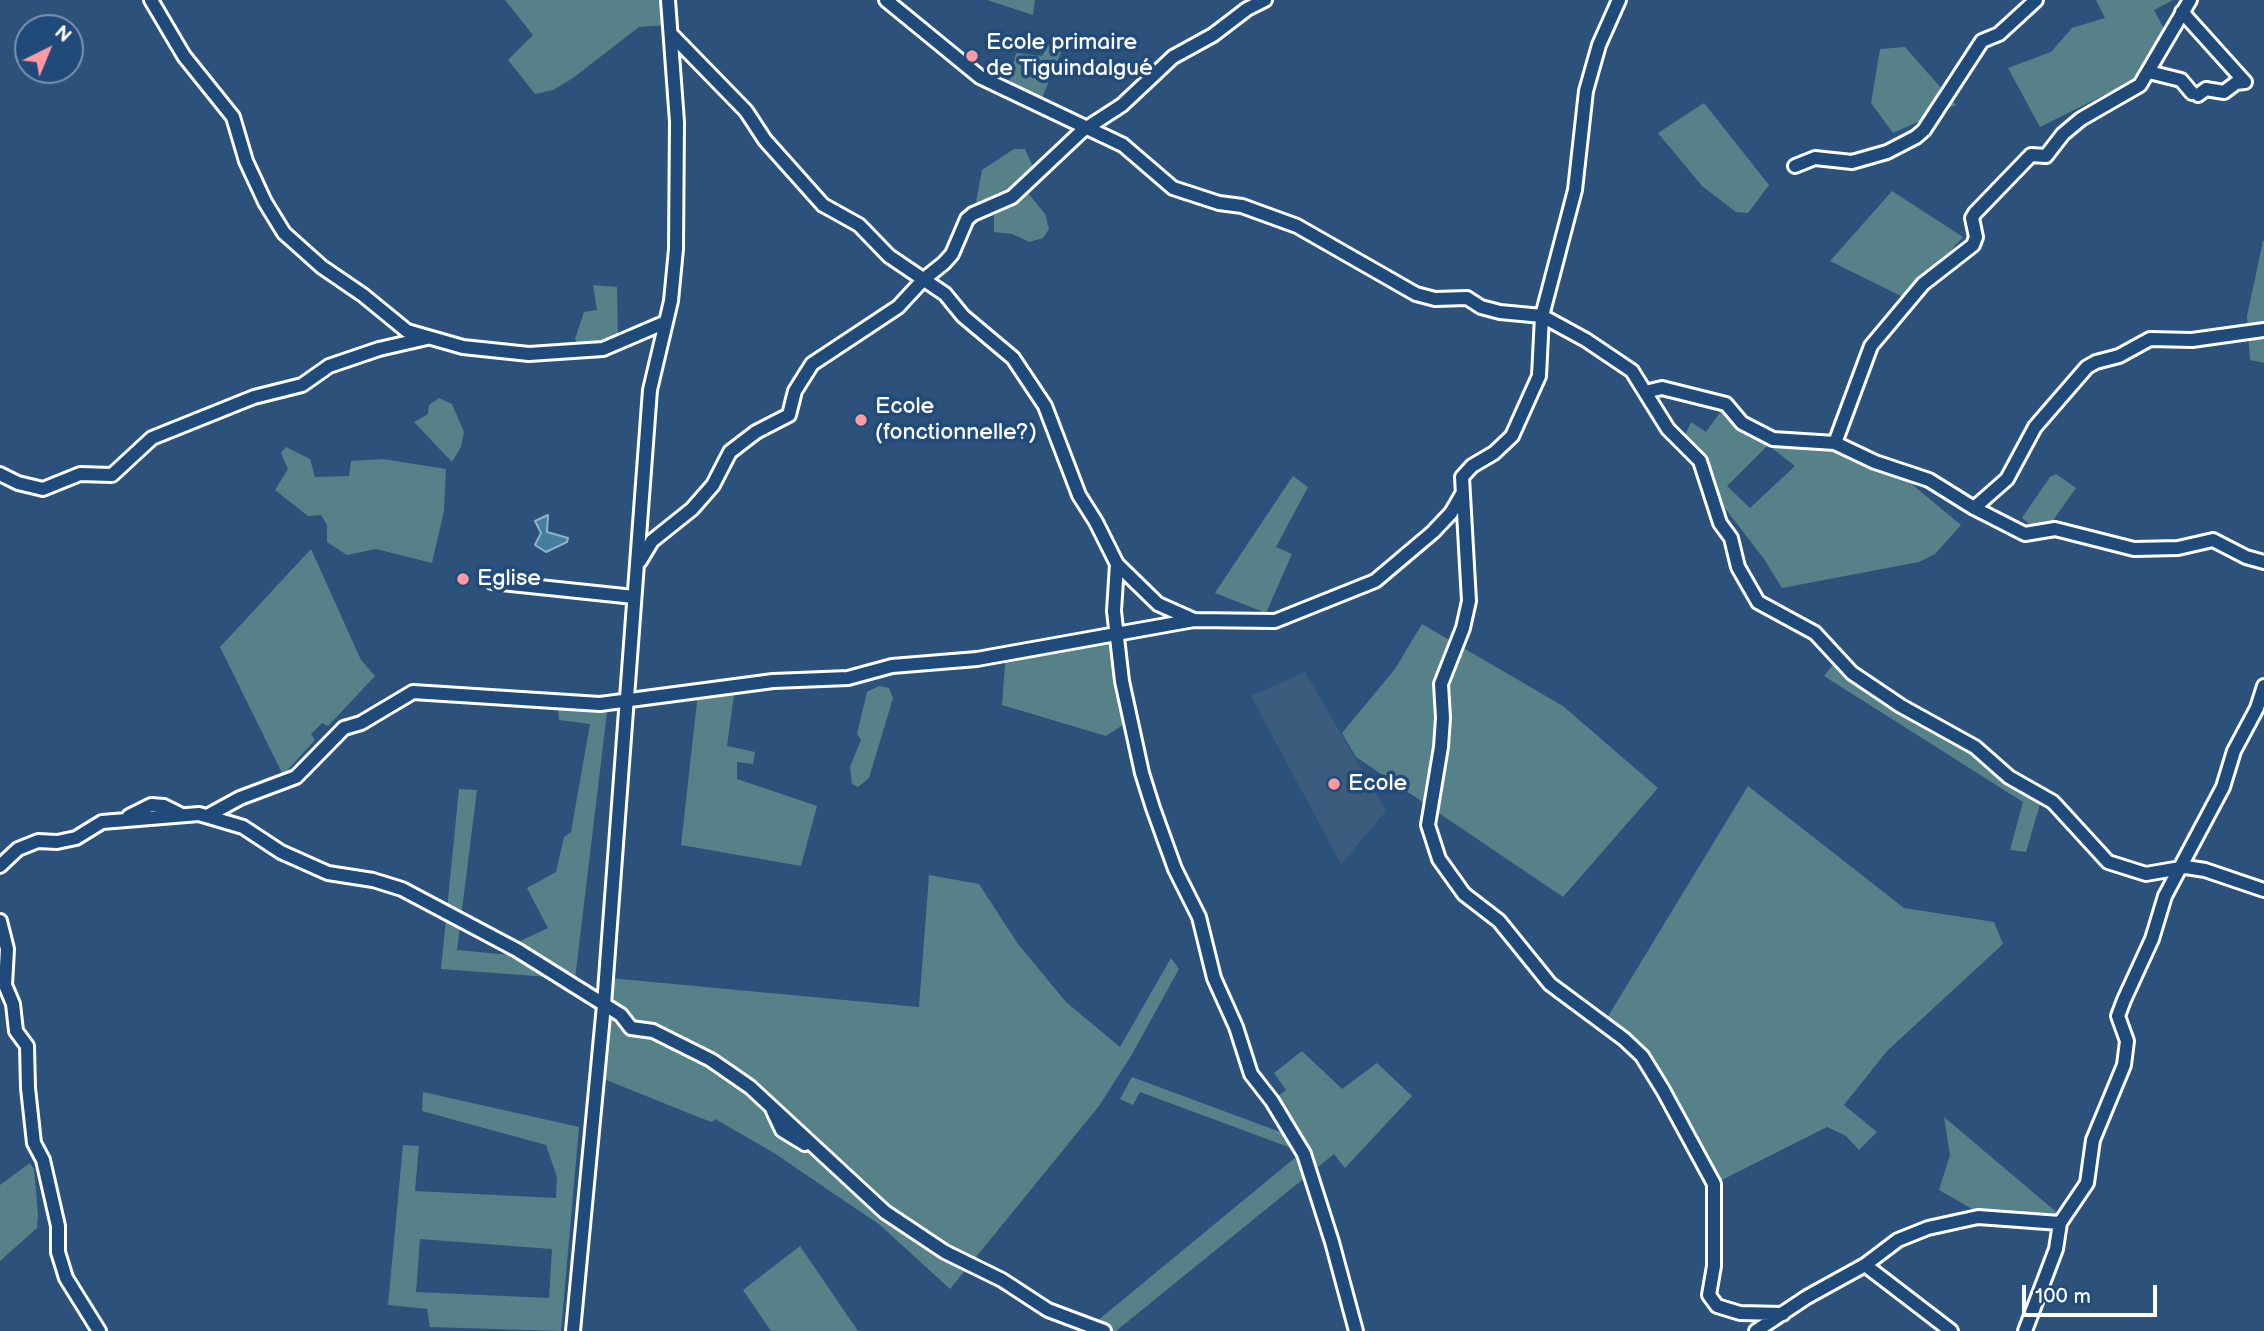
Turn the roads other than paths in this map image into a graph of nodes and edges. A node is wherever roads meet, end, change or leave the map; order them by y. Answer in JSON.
{"nodes":[{"id":1,"x":150,"y":0,"type":"edge"},
{"id":2,"x":668,"y":0,"type":"edge"},
{"id":3,"x":886,"y":0,"type":"edge"},
{"id":4,"x":1265,"y":0,"type":"edge"},
{"id":5,"x":1619,"y":0,"type":"edge"},
{"id":6,"x":2036,"y":0,"type":"edge"},
{"id":7,"x":2190,"y":0,"type":"edge"},
{"id":8,"x":2182,"y":12,"type":"junction"},
{"id":9,"x":671,"y":34,"type":"junction"},
{"id":10,"x":2149,"y":72,"type":"junction"},
{"id":11,"x":1087,"y":128,"type":"junction"},
{"id":12,"x":1795,"y":166,"type":"dead end"},
{"id":13,"x":923,"y":279,"type":"junction"},
{"id":14,"x":1542,"y":316,"type":"junction"},
{"id":15,"x":666,"y":323,"type":"junction"},
{"id":16,"x":2264,"y":330,"type":"edge"},
{"id":17,"x":428,"y":338,"type":"junction"},
{"id":18,"x":1646,"y":392,"type":"junction"},
{"id":19,"x":1835,"y":443,"type":"junction"},
{"id":20,"x":0,"y":474,"type":"edge"},
{"id":21,"x":1462,"y":493,"type":"junction"},
{"id":22,"x":1974,"y":508,"type":"junction"},
{"id":23,"x":2264,"y":562,"type":"edge"},
{"id":24,"x":1117,"y":564,"type":"junction"},
{"id":25,"x":636,"y":571,"type":"junction"},
{"id":26,"x":492,"y":582,"type":"dead end"},
{"id":27,"x":634,"y":597,"type":"junction"},
{"id":28,"x":1194,"y":620,"type":"junction"},
{"id":29,"x":1118,"y":632,"type":"junction"},
{"id":30,"x":2264,"y":686,"type":"edge"},
{"id":31,"x":625,"y":702,"type":"junction"},
{"id":32,"x":209,"y":816,"type":"junction"},
{"id":33,"x":0,"y":866,"type":"edge"},
{"id":34,"x":2178,"y":868,"type":"junction"},
{"id":35,"x":2264,"y":890,"type":"edge"},
{"id":36,"x":0,"y":921,"type":"edge"},
{"id":37,"x":604,"y":1005,"type":"junction"},
{"id":38,"x":2060,"y":1223,"type":"junction"},
{"id":39,"x":1866,"y":1265,"type":"junction"},
{"id":40,"x":1783,"y":1314,"type":"junction"},
{"id":41,"x":99,"y":1331,"type":"edge"},
{"id":42,"x":573,"y":1331,"type":"edge"},
{"id":43,"x":1104,"y":1331,"type":"edge"},
{"id":44,"x":1356,"y":1331,"type":"edge"},
{"id":45,"x":1756,"y":1331,"type":"edge"},
{"id":46,"x":1951,"y":1331,"type":"edge"},
{"id":47,"x":2025,"y":1331,"type":"edge"}],
"edges":[{"from":1,"to":17,"type":"street"},
{"from":2,"to":9,"type":"street"},
{"from":3,"to":11,"type":"street"},
{"from":4,"to":11,"type":"street"},
{"from":5,"to":14,"type":"street"},
{"from":6,"to":12,"type":"street"},
{"from":7,"to":8,"type":"street"},
{"from":8,"to":10,"type":"street"},
{"from":8,"to":10,"type":"street"},
{"from":9,"to":13,"type":"street"},
{"from":9,"to":15,"type":"street"},
{"from":10,"to":19,"type":"street"},
{"from":11,"to":13,"type":"street"},
{"from":11,"to":14,"type":"street"},
{"from":13,"to":24,"type":"street"},
{"from":13,"to":25,"type":"street"},
{"from":14,"to":18,"type":"street"},
{"from":14,"to":21,"type":"street"},
{"from":15,"to":17,"type":"street"},
{"from":15,"to":25,"type":"street"},
{"from":16,"to":22,"type":"street"},
{"from":17,"to":20,"type":"street"},
{"from":18,"to":19,"type":"street"},
{"from":18,"to":34,"type":"street"},
{"from":19,"to":22,"type":"street"},
{"from":21,"to":28,"type":"street"},
{"from":21,"to":40,"type":"street"},
{"from":22,"to":23,"type":"street"},
{"from":24,"to":28,"type":"street"},
{"from":24,"to":29,"type":"street"},
{"from":25,"to":27,"type":"street"},
{"from":26,"to":27,"type":"street"},
{"from":27,"to":31,"type":"street"},
{"from":28,"to":29,"type":"street"},
{"from":29,"to":31,"type":"street"},
{"from":29,"to":44,"type":"street"},
{"from":30,"to":34,"type":"street"},
{"from":31,"to":32,"type":"street"},
{"from":31,"to":37,"type":"street"},
{"from":32,"to":33,"type":"street"},
{"from":32,"to":37,"type":"street"},
{"from":34,"to":35,"type":"street"},
{"from":34,"to":38,"type":"street"},
{"from":36,"to":41,"type":"street"},
{"from":37,"to":42,"type":"street"},
{"from":37,"to":43,"type":"street"},
{"from":38,"to":39,"type":"street"},
{"from":38,"to":47,"type":"street"},
{"from":39,"to":40,"type":"street"},
{"from":39,"to":46,"type":"street"},
{"from":40,"to":45,"type":"street"}]}
